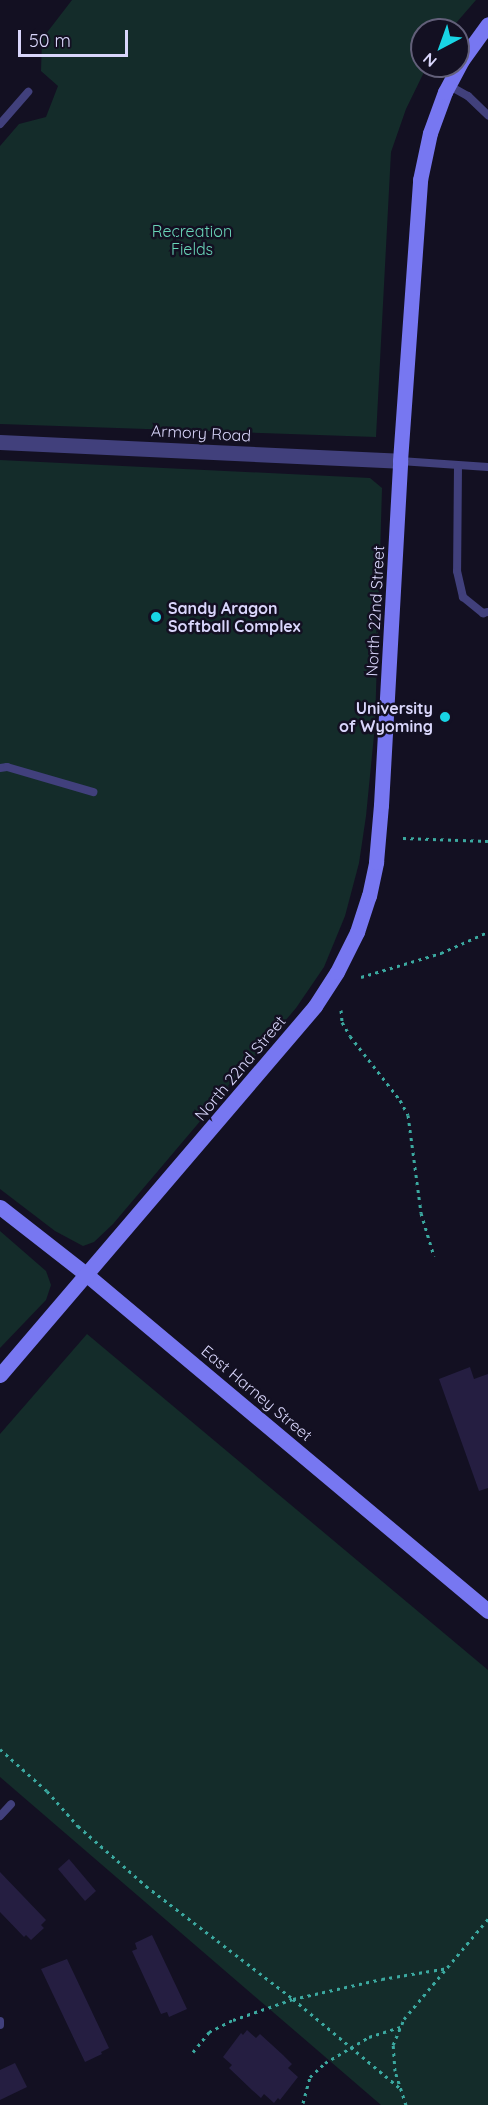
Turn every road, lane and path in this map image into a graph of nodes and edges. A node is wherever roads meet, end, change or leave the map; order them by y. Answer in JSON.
{"nodes":[{"id":1,"x":488,"y":24,"type":"edge"},
{"id":2,"x":448,"y":85,"type":"junction"},
{"id":3,"x":28,"y":92,"type":"dead end"},
{"id":4,"x":488,"y":115,"type":"edge"},
{"id":5,"x":0,"y":124,"type":"edge"},
{"id":6,"x":0,"y":442,"type":"edge"},
{"id":7,"x":400,"y":461,"type":"junction"},
{"id":8,"x":458,"y":466,"type":"junction"},
{"id":9,"x":488,"y":467,"type":"edge"},
{"id":10,"x":488,"y":612,"type":"edge"},
{"id":11,"x":0,"y":768,"type":"edge"},
{"id":12,"x":93,"y":792,"type":"dead end"},
{"id":13,"x":403,"y":838,"type":"dead end"},
{"id":14,"x":488,"y":841,"type":"edge"},
{"id":15,"x":488,"y":932,"type":"edge"},
{"id":16,"x":361,"y":977,"type":"dead end"},
{"id":17,"x":341,"y":1010,"type":"dead end"},
{"id":18,"x":0,"y":1207,"type":"edge"},
{"id":19,"x":434,"y":1256,"type":"dead end"},
{"id":20,"x":87,"y":1275,"type":"junction"},
{"id":21,"x":0,"y":1375,"type":"edge"},
{"id":22,"x":488,"y":1611,"type":"edge"},
{"id":23,"x":0,"y":1749,"type":"edge"},
{"id":24,"x":11,"y":1804,"type":"dead end"},
{"id":25,"x":0,"y":1816,"type":"edge"},
{"id":26,"x":488,"y":1919,"type":"edge"},
{"id":27,"x":448,"y":1968,"type":"junction"},
{"id":28,"x":292,"y":2000,"type":"junction"},
{"id":29,"x":400,"y":2027,"type":"junction"},
{"id":30,"x":351,"y":2048,"type":"junction"},
{"id":31,"x":193,"y":2052,"type":"dead end"},
{"id":32,"x":400,"y":2088,"type":"junction"},
{"id":33,"x":303,"y":2103,"type":"dead end"},
{"id":34,"x":406,"y":2105,"type":"edge"}],
"edges":[{"from":1,"to":2,"type":"street","name":"North 22nd Street"},
{"from":2,"to":4,"type":"lane"},
{"from":2,"to":7,"type":"street","name":"North 22nd Street"},
{"from":3,"to":5,"type":"lane"},
{"from":6,"to":7,"type":"street","name":"Armory Road"},
{"from":7,"to":8,"type":"lane"},
{"from":7,"to":20,"type":"street","name":"North 22nd Street"},
{"from":8,"to":9,"type":"lane"},
{"from":8,"to":10,"type":"lane"},
{"from":11,"to":12,"type":"lane"},
{"from":13,"to":14,"type":"path"},
{"from":15,"to":16,"type":"path"},
{"from":17,"to":19,"type":"path"},
{"from":18,"to":20,"type":"street","name":"East Harney Street"},
{"from":20,"to":21,"type":"street","name":"North 22nd Street"},
{"from":20,"to":22,"type":"street","name":"East Harney Street"},
{"from":23,"to":28,"type":"path"},
{"from":24,"to":25,"type":"lane"},
{"from":26,"to":27,"type":"path"},
{"from":27,"to":28,"type":"path"},
{"from":27,"to":29,"type":"path"},
{"from":28,"to":30,"type":"path"},
{"from":28,"to":31,"type":"path"},
{"from":29,"to":30,"type":"path"},
{"from":29,"to":32,"type":"path"},
{"from":30,"to":32,"type":"path"},
{"from":30,"to":33,"type":"path"},
{"from":32,"to":34,"type":"path"}]}
